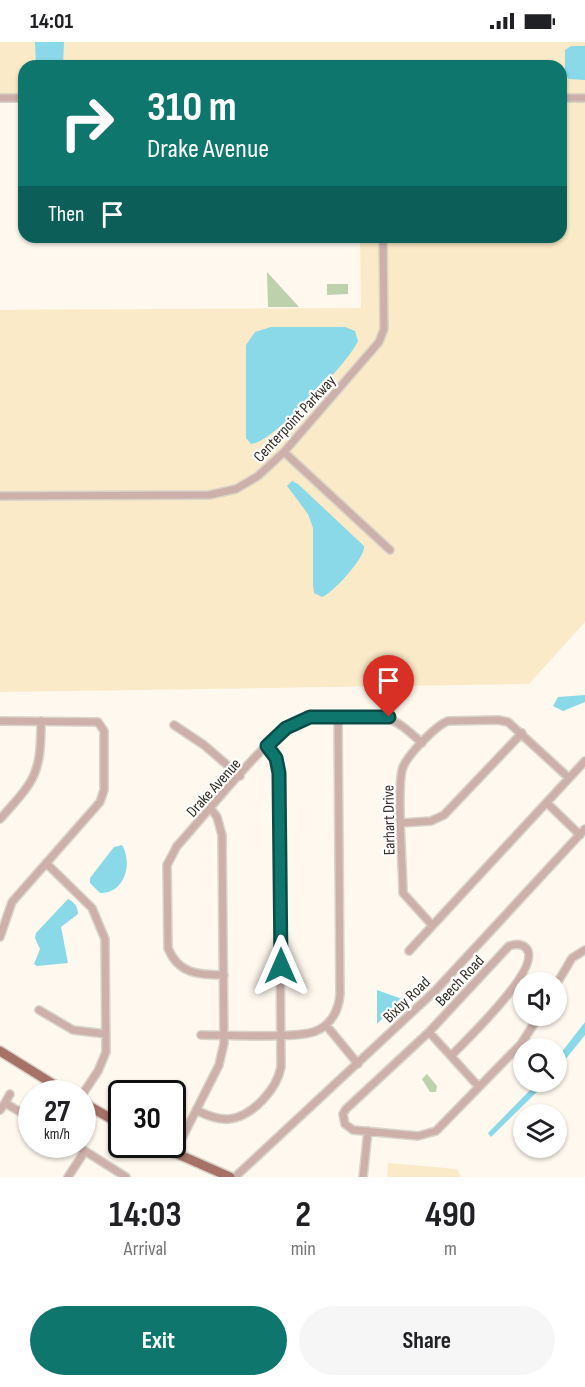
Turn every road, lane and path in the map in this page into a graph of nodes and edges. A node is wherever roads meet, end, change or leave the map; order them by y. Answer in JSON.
{"nodes":[{"id":1,"x":0,"y":98,"type":"edge"},
{"id":2,"x":18,"y":98,"type":"edge"},
{"id":3,"x":567,"y":98,"type":"edge"},
{"id":4,"x":585,"y":98,"type":"edge"},
{"id":5,"x":383,"y":243,"type":"edge"},
{"id":6,"x":284,"y":452,"type":"junction"},
{"id":7,"x":0,"y":496,"type":"edge"},
{"id":8,"x":390,"y":550,"type":"dead end"},
{"id":9,"x":338,"y":716,"type":"junction"},
{"id":10,"x":0,"y":721,"type":"edge"},
{"id":11,"x":41,"y":721,"type":"junction"},
{"id":12,"x":174,"y":725,"type":"dead end"},
{"id":13,"x":522,"y":733,"type":"junction"},
{"id":14,"x":422,"y":743,"type":"junction"},
{"id":15,"x":267,"y":746,"type":"junction"},
{"id":16,"x":585,"y":761,"type":"edge"},
{"id":17,"x":240,"y":776,"type":"junction"},
{"id":18,"x":569,"y":778,"type":"junction"},
{"id":19,"x":547,"y":802,"type":"junction"},
{"id":20,"x":211,"y":809,"type":"junction"},
{"id":21,"x":0,"y":819,"type":"edge"},
{"id":22,"x":401,"y":823,"type":"junction"},
{"id":23,"x":583,"y":832,"type":"edge"},
{"id":24,"x":46,"y":863,"type":"junction"},
{"id":25,"x":432,"y":925,"type":"junction"},
{"id":26,"x":0,"y":937,"type":"edge"},
{"id":27,"x":585,"y":950,"type":"edge"},
{"id":28,"x":409,"y":951,"type":"dead end"},
{"id":29,"x":564,"y":972,"type":"edge"},
{"id":30,"x":224,"y":975,"type":"junction"},
{"id":31,"x":39,"y":1010,"type":"dead end"},
{"id":32,"x":326,"y":1025,"type":"junction"},
{"id":33,"x":533,"y":1026,"type":"edge"},
{"id":34,"x":429,"y":1032,"type":"junction"},
{"id":35,"x":106,"y":1034,"type":"junction"},
{"id":36,"x":281,"y":1034,"type":"junction"},
{"id":37,"x":201,"y":1035,"type":"dead end"},
{"id":38,"x":225,"y":1035,"type":"junction"},
{"id":39,"x":0,"y":1051,"type":"edge"},
{"id":40,"x":452,"y":1055,"type":"junction"},
{"id":41,"x":358,"y":1064,"type":"junction"},
{"id":42,"x":47,"y":1080,"type":"edge"},
{"id":43,"x":91,"y":1080,"type":"edge"},
{"id":44,"x":479,"y":1087,"type":"junction"},
{"id":45,"x":10,"y":1094,"type":"dead end"},
{"id":46,"x":2,"y":1107,"type":"edge"},
{"id":47,"x":196,"y":1110,"type":"junction"},
{"id":48,"x":18,"y":1113,"type":"edge"},
{"id":49,"x":186,"y":1130,"type":"edge"},
{"id":50,"x":368,"y":1131,"type":"junction"},
{"id":51,"x":80,"y":1158,"type":"edge"},
{"id":52,"x":96,"y":1158,"type":"edge"},
{"id":53,"x":184,"y":1158,"type":"edge"},
{"id":54,"x":68,"y":1177,"type":"edge"},
{"id":55,"x":126,"y":1177,"type":"edge"},
{"id":56,"x":230,"y":1177,"type":"edge"},
{"id":57,"x":235,"y":1177,"type":"edge"},
{"id":58,"x":363,"y":1177,"type":"edge"}],
"edges":[{"from":1,"to":2,"type":"street"},
{"from":3,"to":4,"type":"street"},
{"from":5,"to":6,"type":"street","name":"Centerpoint Parkway"},
{"from":6,"to":7,"type":"street","name":"Centerpoint Parkway"},
{"from":6,"to":8,"type":"street"},
{"from":9,"to":14,"type":"street","name":"Drake Avenue"},
{"from":9,"to":15,"type":"street","name":"Drake Avenue"},
{"from":9,"to":32,"type":"street"},
{"from":10,"to":11,"type":"street"},
{"from":11,"to":21,"type":"street"},
{"from":11,"to":24,"type":"street"},
{"from":12,"to":17,"type":"street"},
{"from":13,"to":14,"type":"street","name":"Earhart Drive"},
{"from":13,"to":18,"type":"street","name":"Earhart Drive"},
{"from":13,"to":22,"type":"street"},
{"from":14,"to":22,"type":"street","name":"Earhart Drive"},
{"from":15,"to":17,"type":"street","name":"Drake Avenue"},
{"from":15,"to":36,"type":"street"},
{"from":16,"to":18,"type":"street"},
{"from":17,"to":20,"type":"street","name":"Drake Avenue"},
{"from":18,"to":19,"type":"street"},
{"from":19,"to":23,"type":"street"},
{"from":19,"to":25,"type":"street"},
{"from":20,"to":30,"type":"street"},
{"from":20,"to":30,"type":"street","name":"Drake Avenue"},
{"from":22,"to":25,"type":"street","name":"Earhart Drive"},
{"from":23,"to":41,"type":"street","name":"Bixby Road"},
{"from":24,"to":26,"type":"street"},
{"from":24,"to":35,"type":"street"},
{"from":25,"to":28,"type":"street"},
{"from":27,"to":29,"type":"street"},
{"from":30,"to":38,"type":"street"},
{"from":31,"to":35,"type":"street"},
{"from":32,"to":36,"type":"street"},
{"from":32,"to":41,"type":"street"},
{"from":33,"to":44,"type":"street"},
{"from":34,"to":40,"type":"street"},
{"from":34,"to":40,"type":"street","name":"Beech Road"},
{"from":34,"to":50,"type":"street","name":"Beech Road"},
{"from":35,"to":43,"type":"street"},
{"from":36,"to":38,"type":"street"},
{"from":36,"to":47,"type":"street"},
{"from":37,"to":38,"type":"street"},
{"from":38,"to":47,"type":"street"},
{"from":39,"to":42,"type":"main road"},
{"from":40,"to":44,"type":"street"},
{"from":41,"to":57,"type":"street","name":"Bixby Road"},
{"from":44,"to":50,"type":"street"},
{"from":45,"to":46,"type":"street"},
{"from":46,"to":48,"type":"street"},
{"from":47,"to":49,"type":"street"},
{"from":50,"to":58,"type":"street"},
{"from":51,"to":54,"type":"street"},
{"from":52,"to":55,"type":"street"},
{"from":53,"to":56,"type":"main road"}]}
